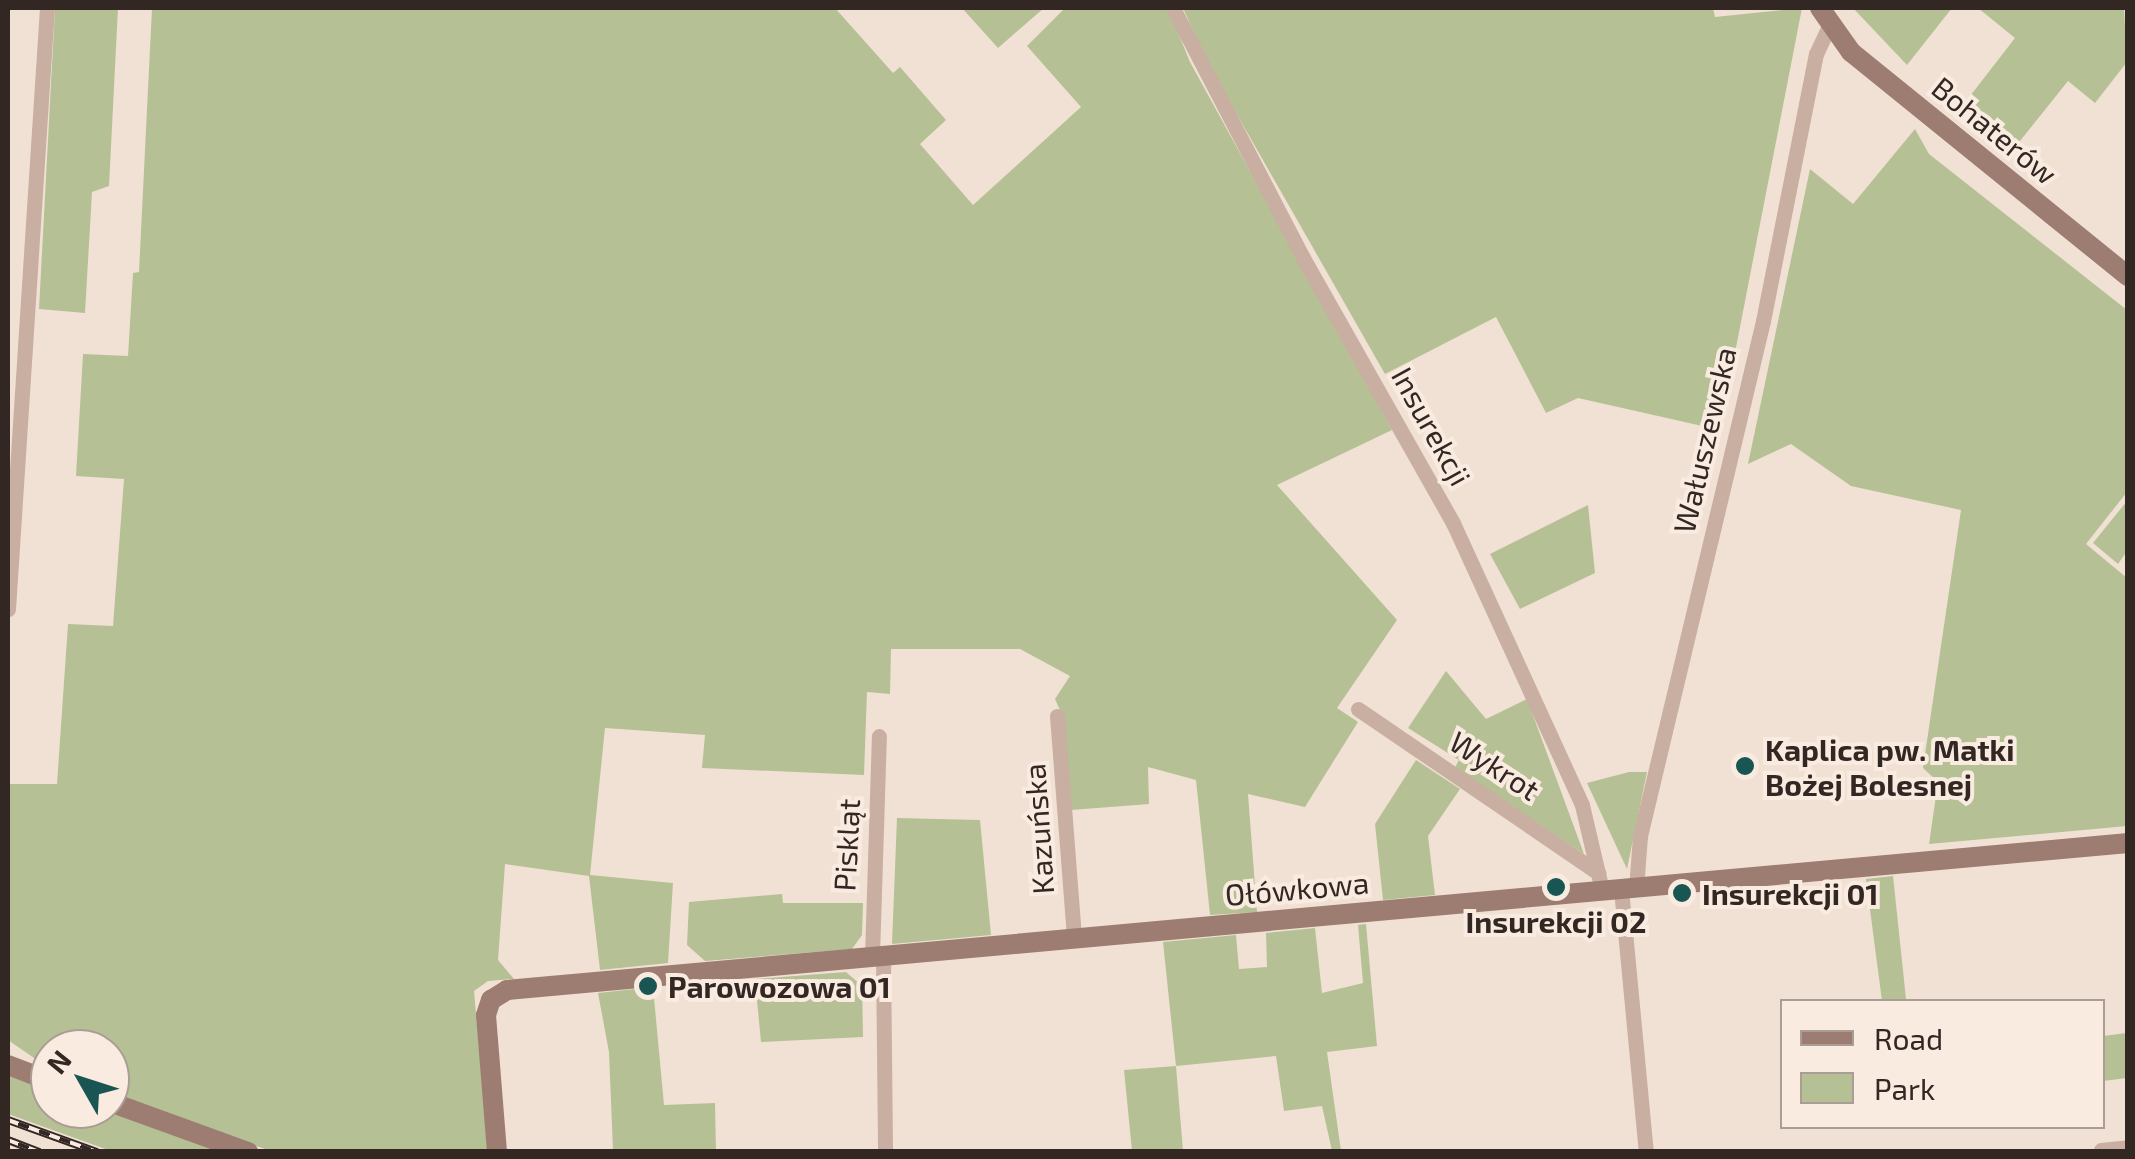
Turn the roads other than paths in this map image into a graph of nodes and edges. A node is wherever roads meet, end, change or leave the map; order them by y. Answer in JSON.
{"nodes":[{"id":1,"x":47,"y":8,"type":"edge"},
{"id":2,"x":1173,"y":8,"type":"edge"},
{"id":3,"x":1824,"y":17,"type":"edge"},
{"id":4,"x":2128,"y":276,"type":"edge"},
{"id":5,"x":8,"y":609,"type":"edge"},
{"id":6,"x":1358,"y":708,"type":"dead end"},
{"id":7,"x":1057,"y":716,"type":"dead end"},
{"id":8,"x":879,"y":736,"type":"dead end"},
{"id":9,"x":2128,"y":843,"type":"edge"},
{"id":10,"x":1614,"y":885,"type":"junction"},
{"id":11,"x":1074,"y":938,"type":"junction"},
{"id":12,"x":878,"y":956,"type":"junction"},
{"id":13,"x":130,"y":1109,"type":"edge"},
{"id":14,"x":2128,"y":1147,"type":"edge"},
{"id":15,"x":2100,"y":1150,"type":"edge"},
{"id":16,"x":248,"y":1152,"type":"edge"},
{"id":17,"x":497,"y":1152,"type":"edge"},
{"id":18,"x":885,"y":1152,"type":"edge"},
{"id":19,"x":1646,"y":1152,"type":"edge"}],
"edges":[{"from":1,"to":5,"type":"street"},
{"from":2,"to":10,"type":"street","name":"Insurekcji"},
{"from":3,"to":4,"type":"street","name":"Bohaterów"},
{"from":3,"to":10,"type":"street","name":"Wałuszewska"},
{"from":6,"to":10,"type":"street","name":"Wykrot"},
{"from":7,"to":11,"type":"street","name":"Kazuńska"},
{"from":8,"to":12,"type":"street","name":"Piskląt"},
{"from":9,"to":10,"type":"street","name":"Ołówkowa"},
{"from":10,"to":11,"type":"street","name":"Ołówkowa"},
{"from":10,"to":19,"type":"street","name":"Wałuszewska"},
{"from":11,"to":12,"type":"street","name":"Ołówkowa"},
{"from":12,"to":17,"type":"street","name":"Ołówkowa"},
{"from":12,"to":18,"type":"street","name":"Piskląt"},
{"from":13,"to":16,"type":"street"},
{"from":14,"to":15,"type":"street"}]}
